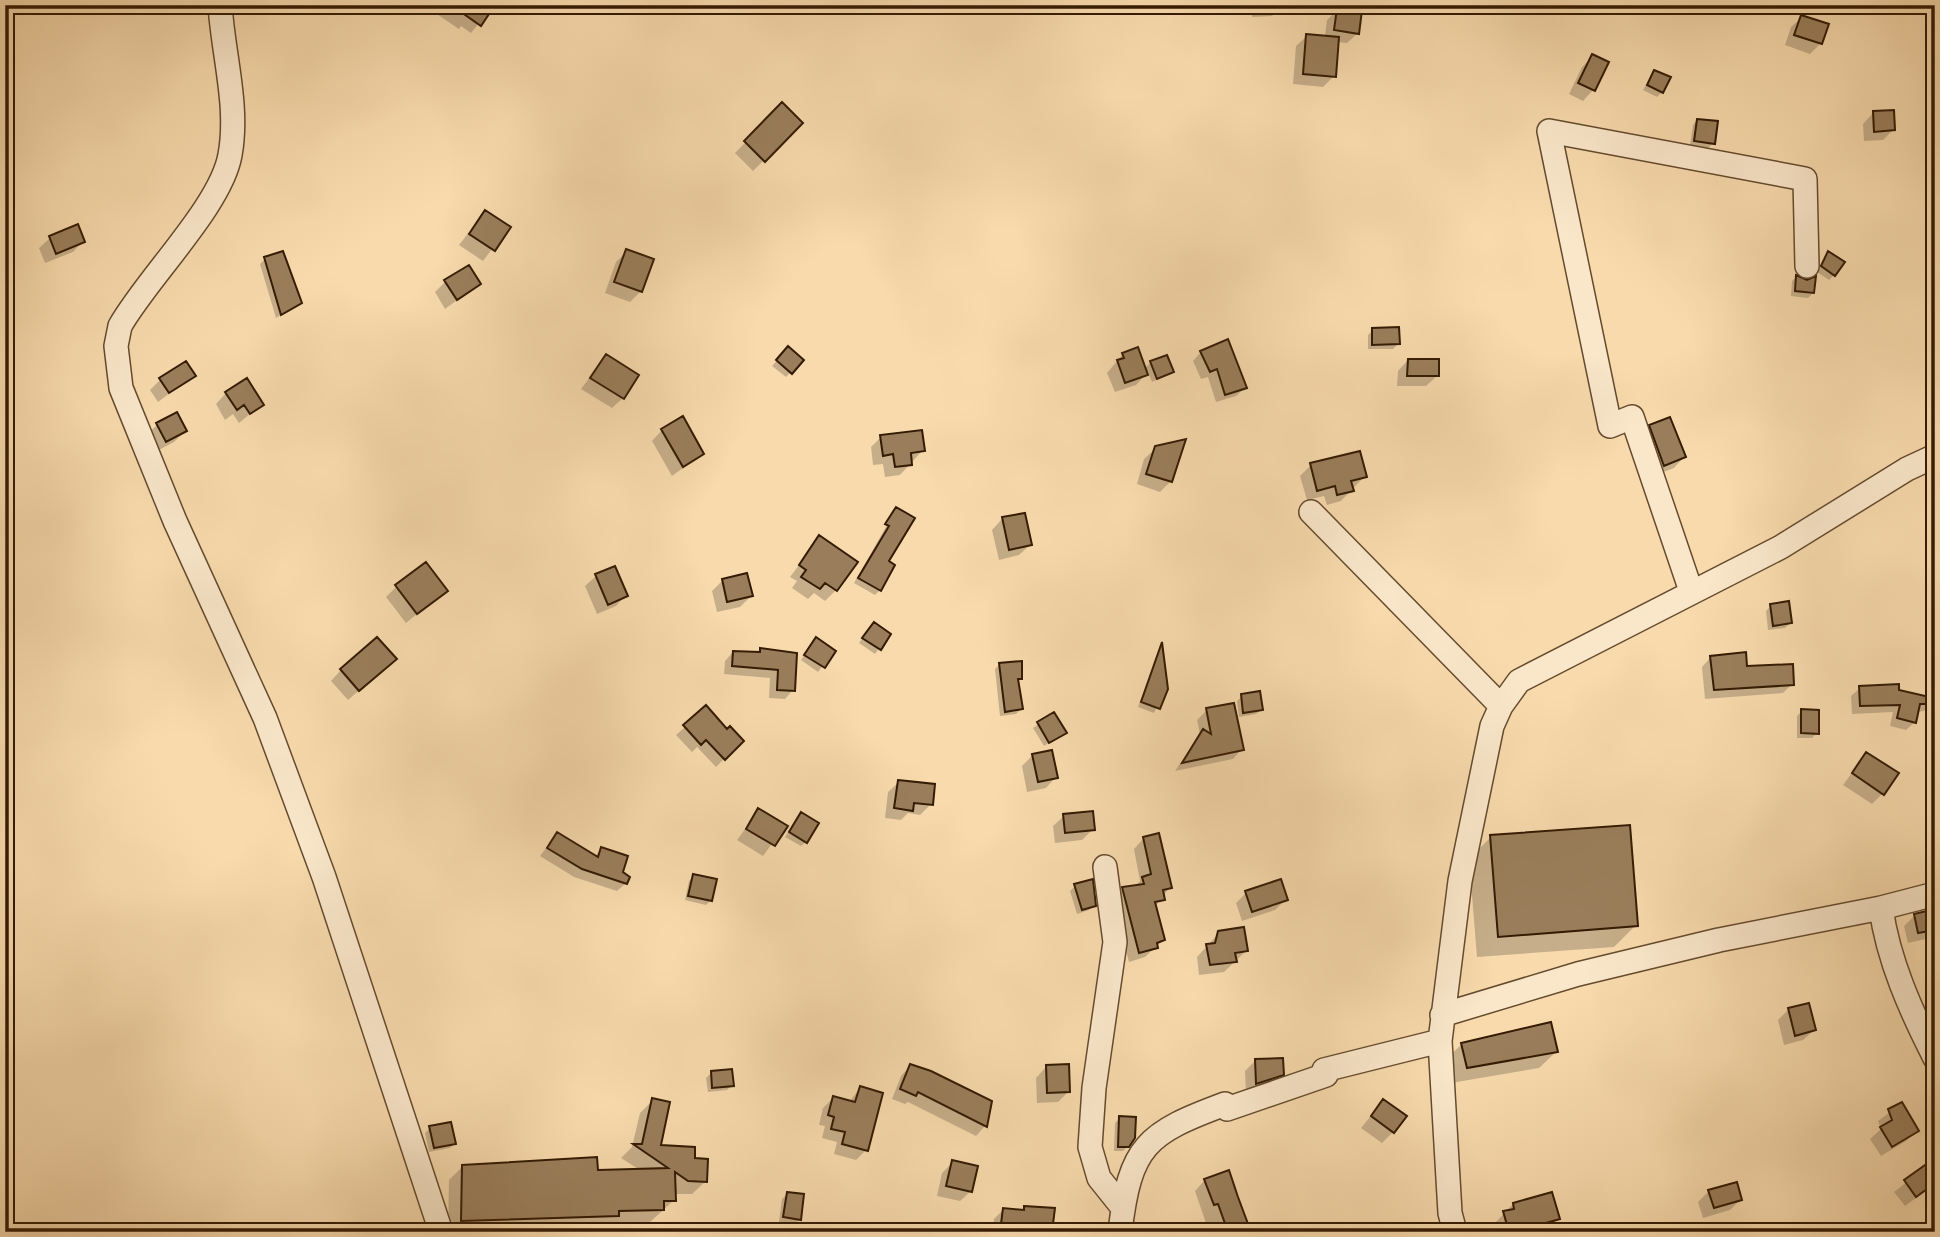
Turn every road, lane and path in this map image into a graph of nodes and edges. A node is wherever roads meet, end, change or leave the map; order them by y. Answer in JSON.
{"nodes":[{"id":1,"x":219,"y":5,"type":"edge"},
{"id":2,"x":1807,"y":266,"type":"dead end"},
{"id":3,"x":1935,"y":456,"type":"edge"},
{"id":4,"x":1311,"y":512,"type":"dead end"},
{"id":5,"x":1691,"y":591,"type":"junction"},
{"id":6,"x":1501,"y":706,"type":"junction"},
{"id":7,"x":1105,"y":867,"type":"dead end"},
{"id":8,"x":1935,"y":894,"type":"edge"},
{"id":9,"x":1881,"y":908,"type":"junction"},
{"id":10,"x":1441,"y":1015,"type":"junction"},
{"id":11,"x":1440,"y":1041,"type":"junction"},
{"id":12,"x":1935,"y":1058,"type":"edge"},
{"id":13,"x":1123,"y":1208,"type":"junction"},
{"id":14,"x":441,"y":1232,"type":"edge"},
{"id":15,"x":1120,"y":1232,"type":"edge"},
{"id":16,"x":1455,"y":1232,"type":"edge"}],
"edges":[{"from":1,"to":14,"type":"street"},
{"from":2,"to":5,"type":"street"},
{"from":3,"to":5,"type":"street"},
{"from":4,"to":6,"type":"street"},
{"from":5,"to":6,"type":"street"},
{"from":6,"to":10,"type":"street"},
{"from":7,"to":13,"type":"street"},
{"from":8,"to":9,"type":"street"},
{"from":9,"to":10,"type":"street"},
{"from":9,"to":12,"type":"street"},
{"from":10,"to":11,"type":"street"},
{"from":11,"to":13,"type":"street"},
{"from":11,"to":16,"type":"street"},
{"from":13,"to":15,"type":"street"}]}
